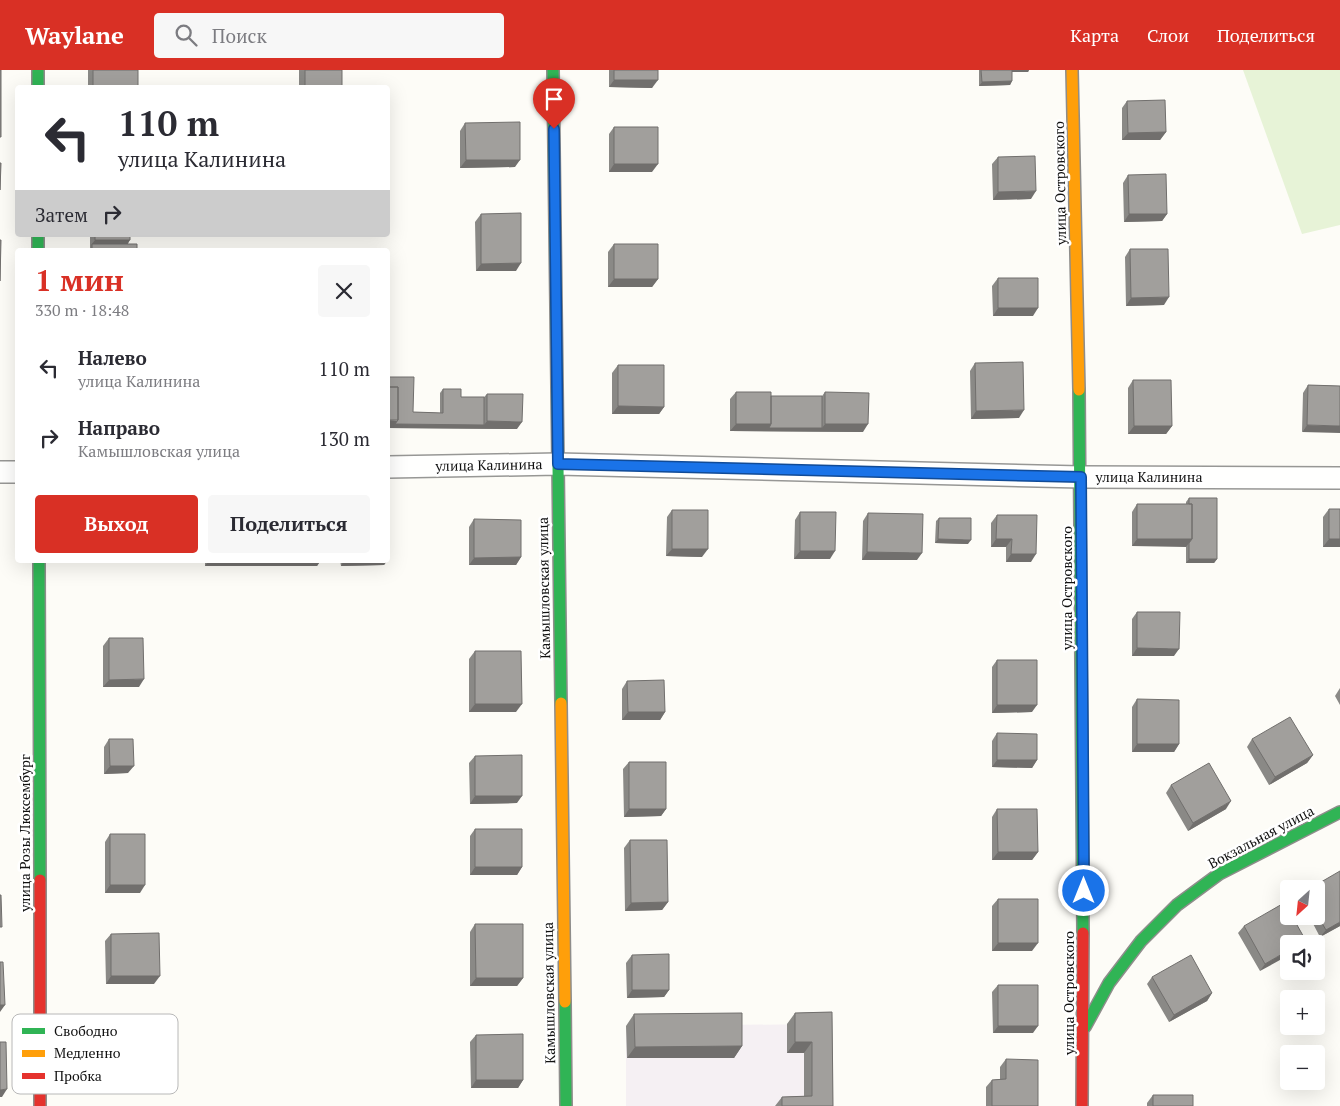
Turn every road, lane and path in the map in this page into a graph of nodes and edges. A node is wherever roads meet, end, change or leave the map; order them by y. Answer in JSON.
{"nodes":[{"id":1,"x":38,"y":70,"type":"edge"},
{"id":2,"x":553,"y":70,"type":"edge"},
{"id":3,"x":1072,"y":70,"type":"edge"},
{"id":4,"x":38,"y":85,"type":"edge"},
{"id":5,"x":558,"y":464,"type":"junction"},
{"id":6,"x":390,"y":466,"type":"edge"},
{"id":7,"x":0,"y":472,"type":"edge"},
{"id":8,"x":15,"y":472,"type":"edge"},
{"id":9,"x":1081,"y":477,"type":"junction"},
{"id":10,"x":1340,"y":478,"type":"edge"},
{"id":11,"x":39,"y":563,"type":"edge"},
{"id":12,"x":1340,"y":812,"type":"edge"},
{"id":13,"x":40,"y":1014,"type":"edge"},
{"id":14,"x":1084,"y":1029,"type":"junction"},
{"id":15,"x":566,"y":1106,"type":"edge"},
{"id":16,"x":1082,"y":1106,"type":"edge"}],
"edges":[{"from":1,"to":4,"type":"street"},
{"from":2,"to":5,"type":"street","name":"Камышловская улица"},
{"from":3,"to":9,"type":"street","name":"улица Островского"},
{"from":5,"to":6,"type":"street","name":"улица Калинина"},
{"from":5,"to":9,"type":"street","name":"улица Калинина"},
{"from":5,"to":15,"type":"street","name":"Камышловская улица"},
{"from":7,"to":8,"type":"street"},
{"from":9,"to":10,"type":"street","name":"улица Калинина"},
{"from":9,"to":14,"type":"street","name":"улица Островского"},
{"from":11,"to":13,"type":"street","name":"улица Розы Люксембург"},
{"from":12,"to":14,"type":"street","name":"Вокзальная улица"},
{"from":14,"to":16,"type":"street","name":"улица Островского"}]}
